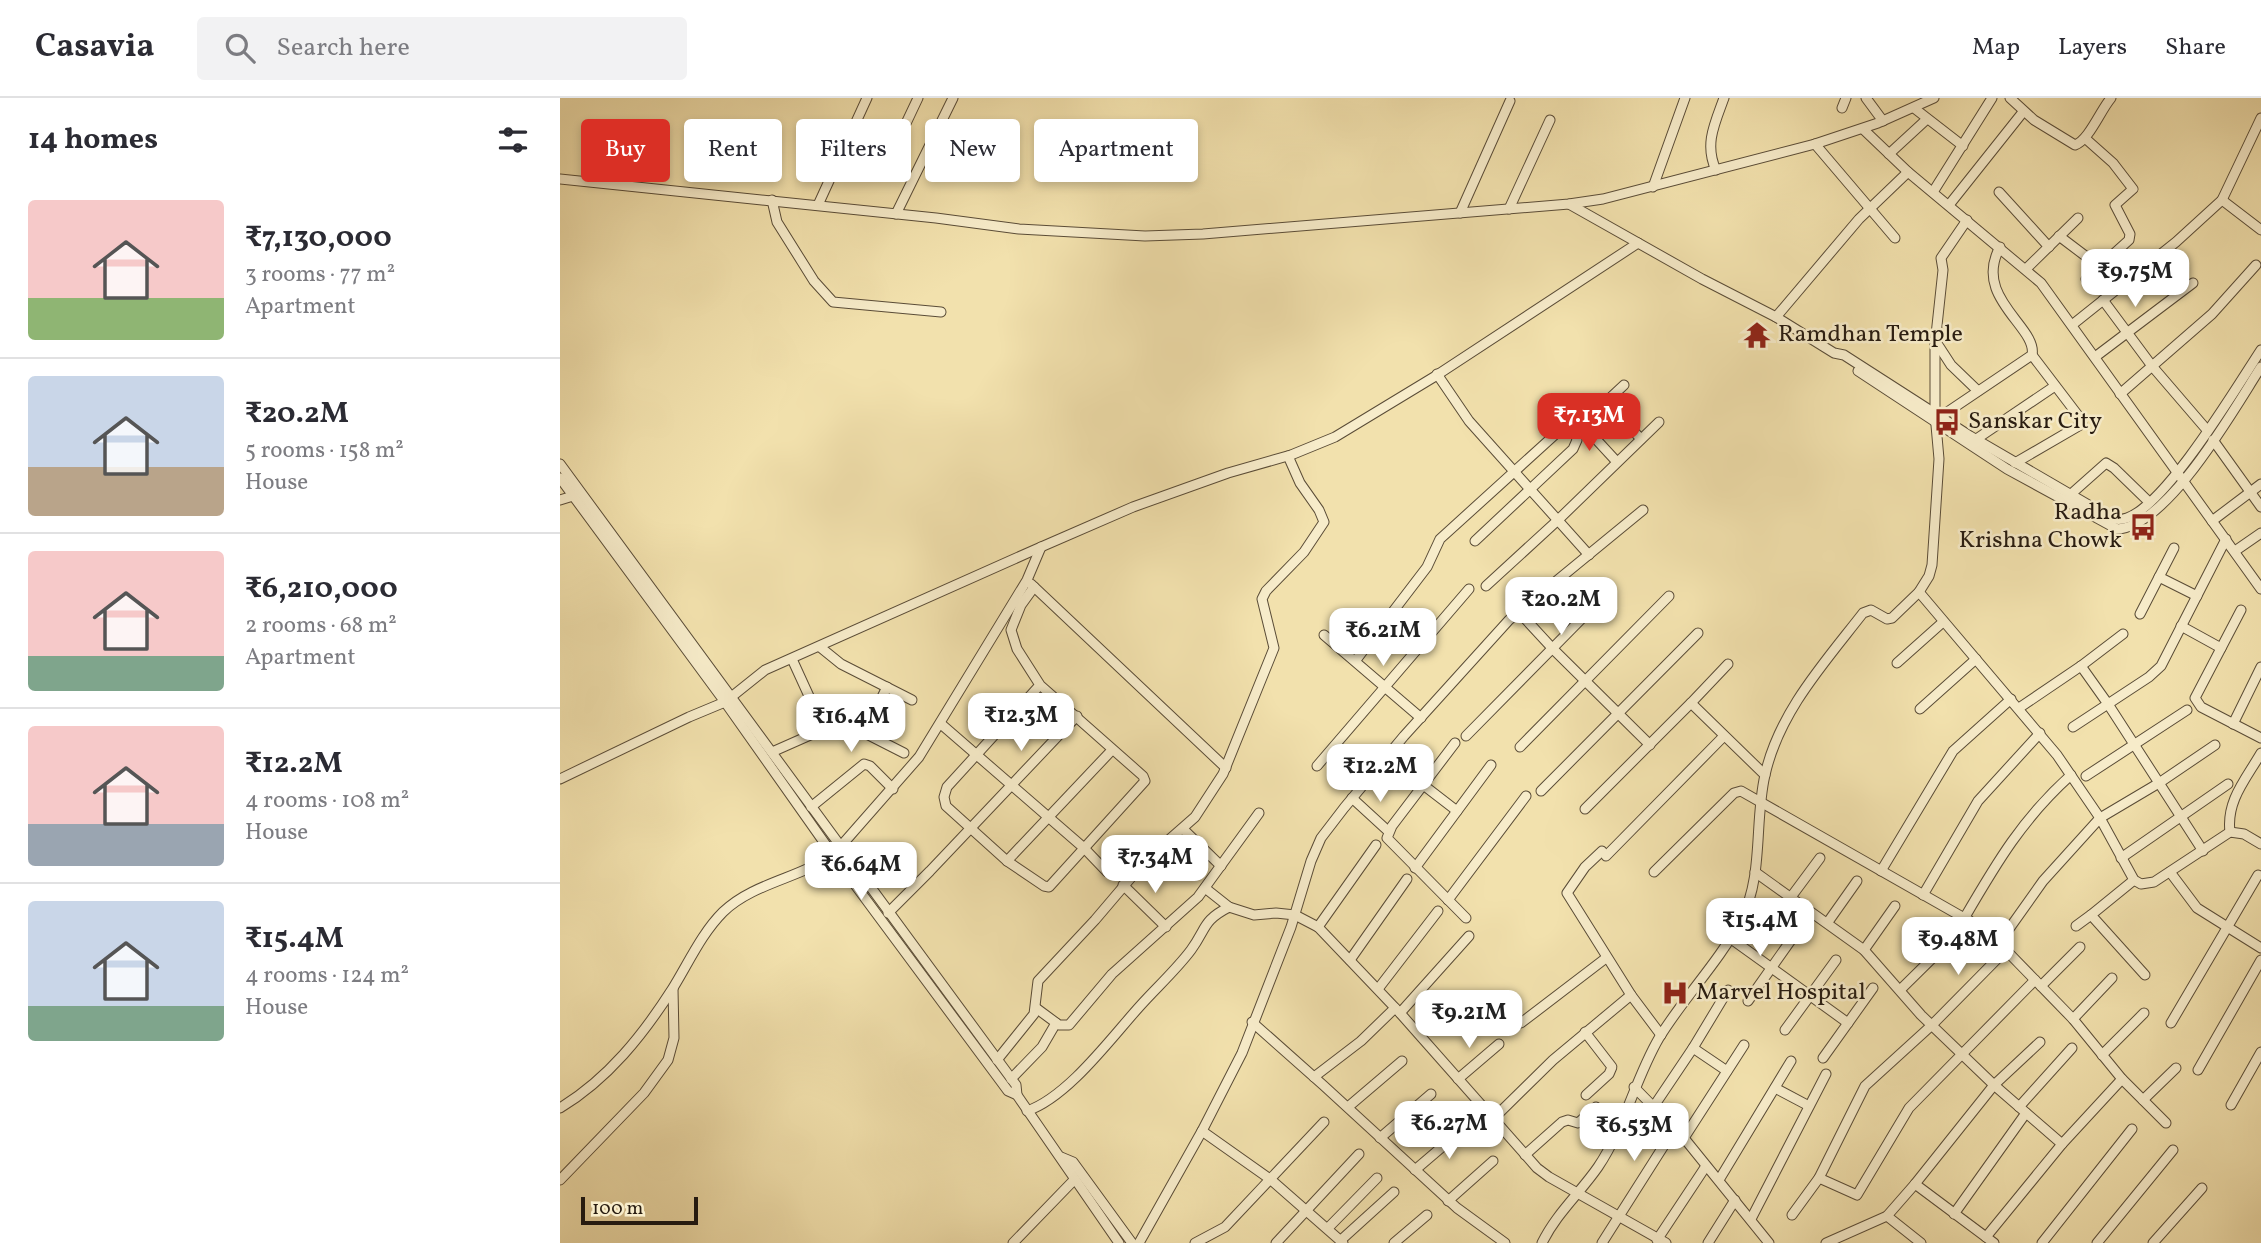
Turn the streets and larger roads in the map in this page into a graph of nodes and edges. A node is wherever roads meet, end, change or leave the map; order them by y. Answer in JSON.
{"nodes":[{"id":1,"x":867,"y":98,"type":"edge"},
{"id":2,"x":918,"y":98,"type":"edge"},
{"id":3,"x":953,"y":98,"type":"edge"},
{"id":4,"x":1685,"y":98,"type":"edge"},
{"id":5,"x":1724,"y":98,"type":"edge"},
{"id":6,"x":1846,"y":98,"type":"edge"},
{"id":7,"x":1866,"y":98,"type":"edge"},
{"id":8,"x":1934,"y":98,"type":"edge"},
{"id":9,"x":1992,"y":98,"type":"edge"},
{"id":10,"x":2010,"y":98,"type":"edge"},
{"id":11,"x":2111,"y":98,"type":"edge"},
{"id":12,"x":1510,"y":101,"type":"dead end"},
{"id":13,"x":1842,"y":108,"type":"dead end"},
{"id":14,"x":1914,"y":108,"type":"junction"},
{"id":15,"x":2023,"y":112,"type":"junction"},
{"id":16,"x":2261,"y":118,"type":"edge"},
{"id":17,"x":908,"y":119,"type":"edge"},
{"id":18,"x":1927,"y":119,"type":"junction"},
{"id":19,"x":1550,"y":120,"type":"dead end"},
{"id":20,"x":1883,"y":121,"type":"junction"},
{"id":21,"x":1863,"y":129,"type":"junction"},
{"id":22,"x":2085,"y":139,"type":"junction"},
{"id":23,"x":1815,"y":144,"type":"junction"},
{"id":24,"x":1963,"y":146,"type":"junction"},
{"id":25,"x":1889,"y":155,"type":"junction"},
{"id":26,"x":1716,"y":170,"type":"junction"},
{"id":27,"x":1908,"y":172,"type":"junction"},
{"id":28,"x":560,"y":178,"type":"edge"},
{"id":29,"x":1653,"y":187,"type":"junction"},
{"id":30,"x":1999,"y":191,"type":"dead end"},
{"id":31,"x":1933,"y":192,"type":"junction"},
{"id":32,"x":772,"y":200,"type":"junction"},
{"id":33,"x":2222,"y":200,"type":"junction"},
{"id":34,"x":1569,"y":204,"type":"junction"},
{"id":35,"x":818,"y":205,"type":"junction"},
{"id":36,"x":1949,"y":205,"type":"junction"},
{"id":37,"x":1870,"y":208,"type":"junction"},
{"id":38,"x":1509,"y":209,"type":"junction"},
{"id":39,"x":1460,"y":213,"type":"junction"},
{"id":40,"x":896,"y":214,"type":"junction"},
{"id":41,"x":2077,"y":218,"type":"dead end"},
{"id":42,"x":1967,"y":220,"type":"junction"},
{"id":43,"x":2259,"y":225,"type":"edge"},
{"id":44,"x":2059,"y":236,"type":"junction"},
{"id":45,"x":1895,"y":238,"type":"dead end"},
{"id":46,"x":1638,"y":243,"type":"junction"},
{"id":47,"x":2000,"y":247,"type":"junction"},
{"id":48,"x":2049,"y":247,"type":"junction"},
{"id":49,"x":2256,"y":265,"type":"dead end"},
{"id":50,"x":2100,"y":267,"type":"junction"},
{"id":51,"x":2026,"y":269,"type":"junction"},
{"id":52,"x":2086,"y":279,"type":"dead end"},
{"id":53,"x":2193,"y":283,"type":"dead end"},
{"id":54,"x":2103,"y":300,"type":"junction"},
{"id":55,"x":941,"y":313,"type":"dead end"},
{"id":56,"x":1776,"y":317,"type":"junction"},
{"id":57,"x":2072,"y":325,"type":"junction"},
{"id":58,"x":2127,"y":333,"type":"junction"},
{"id":59,"x":1935,"y":344,"type":"junction"},
{"id":60,"x":2261,"y":350,"type":"edge"},
{"id":61,"x":2032,"y":355,"type":"junction"},
{"id":62,"x":2095,"y":358,"type":"junction"},
{"id":63,"x":2152,"y":366,"type":"junction"},
{"id":64,"x":2261,"y":367,"type":"edge"},
{"id":65,"x":1437,"y":374,"type":"junction"},
{"id":66,"x":2257,"y":381,"type":"edge"},
{"id":67,"x":1624,"y":384,"type":"dead end"},
{"id":68,"x":2055,"y":386,"type":"junction"},
{"id":69,"x":1978,"y":391,"type":"junction"},
{"id":70,"x":2120,"y":394,"type":"junction"},
{"id":71,"x":1606,"y":402,"type":"junction"},
{"id":72,"x":1937,"y":419,"type":"junction"},
{"id":73,"x":1659,"y":422,"type":"dead end"},
{"id":74,"x":1578,"y":427,"type":"junction"},
{"id":75,"x":2207,"y":430,"type":"junction"},
{"id":76,"x":1641,"y":439,"type":"junction"},
{"id":77,"x":2213,"y":440,"type":"junction"},
{"id":78,"x":1971,"y":442,"type":"junction"},
{"id":79,"x":1288,"y":456,"type":"junction"},
{"id":80,"x":1618,"y":462,"type":"junction"},
{"id":81,"x":2015,"y":463,"type":"junction"},
{"id":82,"x":560,"y":464,"type":"edge"},
{"id":83,"x":1514,"y":471,"type":"junction"},
{"id":84,"x":560,"y":478,"type":"edge"},
{"id":85,"x":2180,"y":478,"type":"junction"},
{"id":86,"x":2261,"y":484,"type":"edge"},
{"id":87,"x":1531,"y":490,"type":"junction"},
{"id":88,"x":2250,"y":492,"type":"junction"},
{"id":89,"x":2070,"y":495,"type":"junction"},
{"id":90,"x":573,"y":496,"type":"junction"},
{"id":91,"x":560,"y":500,"type":"edge"},
{"id":92,"x":2149,"y":502,"type":"junction"},
{"id":93,"x":2261,"y":507,"type":"edge"},
{"id":94,"x":1643,"y":510,"type":"dead end"},
{"id":95,"x":1558,"y":520,"type":"junction"},
{"id":96,"x":2211,"y":521,"type":"junction"},
{"id":97,"x":2261,"y":533,"type":"edge"},
{"id":98,"x":2226,"y":539,"type":"junction"},
{"id":99,"x":1475,"y":541,"type":"dead end"},
{"id":100,"x":1041,"y":547,"type":"junction"},
{"id":101,"x":2174,"y":548,"type":"dead end"},
{"id":102,"x":2235,"y":551,"type":"junction"},
{"id":103,"x":1589,"y":555,"type":"junction"},
{"id":104,"x":2159,"y":577,"type":"junction"},
{"id":105,"x":1030,"y":583,"type":"junction"},
{"id":106,"x":2260,"y":585,"type":"edge"},
{"id":107,"x":1486,"y":586,"type":"dead end"},
{"id":108,"x":1469,"y":589,"type":"dead end"},
{"id":109,"x":1919,"y":592,"type":"junction"},
{"id":110,"x":1606,"y":594,"type":"dead end"},
{"id":111,"x":1669,"y":596,"type":"dead end"},
{"id":112,"x":2197,"y":596,"type":"junction"},
{"id":113,"x":2241,"y":610,"type":"dead end"},
{"id":114,"x":1518,"y":611,"type":"junction"},
{"id":115,"x":2140,"y":614,"type":"dead end"},
{"id":116,"x":1943,"y":622,"type":"junction"},
{"id":117,"x":2181,"y":626,"type":"junction"},
{"id":118,"x":1698,"y":633,"type":"dead end"},
{"id":119,"x":2123,"y":634,"type":"dead end"},
{"id":120,"x":1324,"y":635,"type":"dead end"},
{"id":121,"x":820,"y":647,"type":"junction"},
{"id":122,"x":2221,"y":648,"type":"junction"},
{"id":123,"x":1553,"y":649,"type":"junction"},
{"id":124,"x":792,"y":659,"type":"junction"},
{"id":125,"x":1976,"y":659,"type":"junction"},
{"id":126,"x":1356,"y":660,"type":"junction"},
{"id":127,"x":1897,"y":663,"type":"dead end"},
{"id":128,"x":1728,"y":664,"type":"dead end"},
{"id":129,"x":2081,"y":666,"type":"junction"},
{"id":130,"x":2261,"y":667,"type":"edge"},
{"id":131,"x":1585,"y":682,"type":"junction"},
{"id":132,"x":1040,"y":685,"type":"junction"},
{"id":133,"x":1387,"y":686,"type":"junction"},
{"id":134,"x":887,"y":687,"type":"junction"},
{"id":135,"x":2011,"y":699,"type":"junction"},
{"id":136,"x":729,"y":700,"type":"junction"},
{"id":137,"x":912,"y":700,"type":"dead end"},
{"id":138,"x":1691,"y":703,"type":"junction"},
{"id":139,"x":2108,"y":704,"type":"junction"},
{"id":140,"x":2019,"y":708,"type":"junction"},
{"id":141,"x":1920,"y":709,"type":"dead end"},
{"id":142,"x":2187,"y":710,"type":"dead end"},
{"id":143,"x":1618,"y":713,"type":"junction"},
{"id":144,"x":1077,"y":716,"type":"junction"},
{"id":145,"x":1421,"y":718,"type":"junction"},
{"id":146,"x":941,"y":724,"type":"junction"},
{"id":147,"x":2233,"y":724,"type":"junction"},
{"id":148,"x":2073,"y":727,"type":"dead end"},
{"id":149,"x":824,"y":729,"type":"junction"},
{"id":150,"x":865,"y":732,"type":"junction"},
{"id":151,"x":2040,"y":733,"type":"junction"},
{"id":152,"x":1466,"y":736,"type":"dead end"},
{"id":153,"x":1724,"y":736,"type":"junction"},
{"id":154,"x":2261,"y":738,"type":"edge"},
{"id":155,"x":1455,"y":743,"type":"dead end"},
{"id":156,"x":2134,"y":744,"type":"junction"},
{"id":157,"x":1650,"y":745,"type":"junction"},
{"id":158,"x":2215,"y":745,"type":"dead end"},
{"id":159,"x":1520,"y":747,"type":"dead end"},
{"id":160,"x":1112,"y":750,"type":"junction"},
{"id":161,"x":772,"y":752,"type":"junction"},
{"id":162,"x":904,"y":753,"type":"dead end"},
{"id":163,"x":2261,"y":753,"type":"edge"},
{"id":164,"x":977,"y":755,"type":"junction"},
{"id":165,"x":1387,"y":757,"type":"junction"},
{"id":166,"x":1491,"y":765,"type":"dead end"},
{"id":167,"x":1317,"y":766,"type":"dead end"},
{"id":168,"x":1226,"y":768,"type":"junction"},
{"id":169,"x":1765,"y":775,"type":"junction"},
{"id":170,"x":2071,"y":775,"type":"junction"},
{"id":171,"x":2086,"y":776,"type":"dead end"},
{"id":172,"x":560,"y":779,"type":"edge"},
{"id":173,"x":2159,"y":783,"type":"junction"},
{"id":174,"x":2228,"y":784,"type":"dead end"},
{"id":175,"x":1011,"y":785,"type":"junction"},
{"id":176,"x":1424,"y":786,"type":"junction"},
{"id":177,"x":893,"y":789,"type":"junction"},
{"id":178,"x":1541,"y":791,"type":"dead end"},
{"id":179,"x":1526,"y":796,"type":"dead end"},
{"id":180,"x":1352,"y":798,"type":"junction"},
{"id":181,"x":1760,"y":802,"type":"junction"},
{"id":182,"x":811,"y":807,"type":"junction"},
{"id":183,"x":1585,"y":809,"type":"dead end"},
{"id":184,"x":1458,"y":811,"type":"junction"},
{"id":185,"x":1259,"y":813,"type":"dead end"},
{"id":186,"x":1048,"y":817,"type":"junction"},
{"id":187,"x":2181,"y":817,"type":"junction"},
{"id":188,"x":2100,"y":818,"type":"junction"},
{"id":189,"x":969,"y":829,"type":"junction"},
{"id":190,"x":1183,"y":829,"type":"junction"},
{"id":191,"x":1388,"y":831,"type":"junction"},
{"id":192,"x":2231,"y":832,"type":"junction"},
{"id":193,"x":2260,"y":840,"type":"edge"},
{"id":194,"x":1376,"y":845,"type":"dead end"},
{"id":195,"x":841,"y":848,"type":"junction"},
{"id":196,"x":1084,"y":848,"type":"junction"},
{"id":197,"x":2203,"y":851,"type":"junction"},
{"id":198,"x":833,"y":855,"type":"junction"},
{"id":199,"x":1820,"y":858,"type":"dead end"},
{"id":200,"x":2121,"y":858,"type":"junction"},
{"id":201,"x":1007,"y":861,"type":"junction"},
{"id":202,"x":1221,"y":866,"type":"junction"},
{"id":203,"x":1415,"y":868,"type":"junction"},
{"id":204,"x":1881,"y":871,"type":"junction"},
{"id":205,"x":1107,"y":872,"type":"dead end"},
{"id":206,"x":1654,"y":872,"type":"dead end"},
{"id":207,"x":1755,"y":872,"type":"junction"},
{"id":208,"x":2170,"y":872,"type":"junction"},
{"id":209,"x":2258,"y":875,"type":"dead end"},
{"id":210,"x":1406,"y":878,"type":"dead end"},
{"id":211,"x":2134,"y":880,"type":"junction"},
{"id":212,"x":1857,"y":881,"type":"dead end"},
{"id":213,"x":1123,"y":885,"type":"junction"},
{"id":214,"x":1205,"y":888,"type":"junction"},
{"id":215,"x":1923,"y":895,"type":"junction"},
{"id":216,"x":1791,"y":897,"type":"junction"},
{"id":217,"x":1448,"y":900,"type":"junction"},
{"id":218,"x":1895,"y":906,"type":"dead end"},
{"id":219,"x":1228,"y":907,"type":"junction"},
{"id":220,"x":1438,"y":911,"type":"dead end"},
{"id":221,"x":888,"y":913,"type":"junction"},
{"id":222,"x":1295,"y":915,"type":"junction"},
{"id":223,"x":2091,"y":915,"type":"junction"},
{"id":224,"x":1466,"y":918,"type":"dead end"},
{"id":225,"x":1968,"y":919,"type":"junction"},
{"id":226,"x":1828,"y":922,"type":"junction"},
{"id":227,"x":2076,"y":926,"type":"dead end"},
{"id":228,"x":1166,"y":927,"type":"junction"},
{"id":229,"x":1318,"y":927,"type":"junction"},
{"id":230,"x":2228,"y":929,"type":"junction"},
{"id":231,"x":1796,"y":933,"type":"dead end"},
{"id":232,"x":1469,"y":936,"type":"dead end"},
{"id":233,"x":1730,"y":938,"type":"junction"},
{"id":234,"x":2003,"y":947,"type":"junction"},
{"id":235,"x":2080,"y":947,"type":"dead end"},
{"id":236,"x":2261,"y":948,"type":"edge"},
{"id":237,"x":1864,"y":950,"type":"junction"},
{"id":238,"x":1606,"y":958,"type":"junction"},
{"id":239,"x":1350,"y":960,"type":"junction"},
{"id":240,"x":1836,"y":960,"type":"dead end"},
{"id":241,"x":2261,"y":960,"type":"edge"},
{"id":242,"x":1771,"y":968,"type":"junction"},
{"id":243,"x":2146,"y":975,"type":"dead end"},
{"id":244,"x":2112,"y":978,"type":"dead end"},
{"id":245,"x":2038,"y":983,"type":"junction"},
{"id":246,"x":673,"y":988,"type":"junction"},
{"id":247,"x":1873,"y":988,"type":"dead end"},
{"id":248,"x":1378,"y":989,"type":"junction"},
{"id":249,"x":1728,"y":990,"type":"dead end"},
{"id":250,"x":1900,"y":990,"type":"junction"},
{"id":251,"x":1631,"y":995,"type":"junction"},
{"id":252,"x":1810,"y":996,"type":"junction"},
{"id":253,"x":1748,"y":1002,"type":"dead end"},
{"id":254,"x":1036,"y":1008,"type":"junction"},
{"id":255,"x":1397,"y":1010,"type":"junction"},
{"id":256,"x":2144,"y":1013,"type":"dead end"},
{"id":257,"x":2073,"y":1019,"type":"junction"},
{"id":258,"x":1252,"y":1022,"type":"junction"},
{"id":259,"x":1056,"y":1023,"type":"junction"},
{"id":260,"x":1521,"y":1023,"type":"dead end"},
{"id":261,"x":1848,"y":1023,"type":"junction"},
{"id":262,"x":2171,"y":1023,"type":"dead end"},
{"id":263,"x":1932,"y":1025,"type":"junction"},
{"id":264,"x":1785,"y":1030,"type":"dead end"},
{"id":265,"x":1585,"y":1032,"type":"junction"},
{"id":266,"x":1661,"y":1035,"type":"junction"},
{"id":267,"x":2040,"y":1042,"type":"dead end"},
{"id":268,"x":1499,"y":1044,"type":"dead end"},
{"id":269,"x":1744,"y":1045,"type":"dead end"},
{"id":270,"x":1693,"y":1048,"type":"junction"},
{"id":271,"x":2072,"y":1048,"type":"dead end"},
{"id":272,"x":2261,"y":1052,"type":"edge"},
{"id":273,"x":1963,"y":1055,"type":"junction"},
{"id":274,"x":2102,"y":1055,"type":"junction"},
{"id":275,"x":1823,"y":1058,"type":"dead end"},
{"id":276,"x":997,"y":1060,"type":"junction"},
{"id":277,"x":1402,"y":1061,"type":"dead end"},
{"id":278,"x":1791,"y":1061,"type":"dead end"},
{"id":279,"x":2176,"y":1068,"type":"dead end"},
{"id":280,"x":2197,"y":1070,"type":"dead end"},
{"id":281,"x":1727,"y":1071,"type":"junction"},
{"id":282,"x":1826,"y":1074,"type":"dead end"},
{"id":283,"x":1314,"y":1077,"type":"junction"},
{"id":284,"x":1011,"y":1079,"type":"junction"},
{"id":285,"x":1458,"y":1079,"type":"junction"},
{"id":286,"x":2122,"y":1079,"type":"junction"},
{"id":287,"x":1994,"y":1085,"type":"junction"},
{"id":288,"x":1634,"y":1087,"type":"junction"},
{"id":289,"x":1775,"y":1088,"type":"junction"},
{"id":290,"x":1432,"y":1094,"type":"dead end"},
{"id":291,"x":1017,"y":1096,"type":"junction"},
{"id":292,"x":1586,"y":1096,"type":"dead end"},
{"id":293,"x":2143,"y":1100,"type":"junction"},
{"id":294,"x":2231,"y":1105,"type":"dead end"},
{"id":295,"x":1654,"y":1106,"type":"junction"},
{"id":296,"x":1809,"y":1106,"type":"junction"},
{"id":297,"x":1348,"y":1107,"type":"junction"},
{"id":298,"x":1596,"y":1107,"type":"dead end"},
{"id":299,"x":560,"y":1108,"type":"edge"},
{"id":300,"x":2023,"y":1110,"type":"junction"},
{"id":301,"x":1027,"y":1111,"type":"junction"},
{"id":302,"x":1493,"y":1119,"type":"junction"},
{"id":303,"x":1324,"y":1122,"type":"dead end"},
{"id":304,"x":2166,"y":1123,"type":"dead end"},
{"id":305,"x":1675,"y":1128,"type":"junction"},
{"id":306,"x":1463,"y":1129,"type":"dead end"},
{"id":307,"x":2132,"y":1129,"type":"dead end"},
{"id":308,"x":1202,"y":1131,"type":"junction"},
{"id":309,"x":1380,"y":1138,"type":"junction"},
{"id":310,"x":1684,"y":1138,"type":"junction"},
{"id":311,"x":2062,"y":1144,"type":"junction"},
{"id":312,"x":2173,"y":1150,"type":"dead end"},
{"id":313,"x":1359,"y":1154,"type":"dead end"},
{"id":314,"x":1525,"y":1154,"type":"junction"},
{"id":315,"x":1061,"y":1157,"type":"junction"},
{"id":316,"x":1493,"y":1161,"type":"dead end"},
{"id":317,"x":1706,"y":1166,"type":"junction"},
{"id":318,"x":1415,"y":1170,"type":"junction"},
{"id":319,"x":1377,"y":1178,"type":"dead end"},
{"id":320,"x":1819,"y":1178,"type":"junction"},
{"id":321,"x":1270,"y":1179,"type":"junction"},
{"id":322,"x":560,"y":1180,"type":"edge"},
{"id":323,"x":1074,"y":1180,"type":"junction"},
{"id":324,"x":1719,"y":1180,"type":"junction"},
{"id":325,"x":1915,"y":1184,"type":"junction"},
{"id":326,"x":2202,"y":1188,"type":"dead end"},
{"id":327,"x":1394,"y":1192,"type":"dead end"},
{"id":328,"x":1577,"y":1192,"type":"junction"},
{"id":329,"x":1735,"y":1200,"type":"junction"},
{"id":330,"x":1448,"y":1201,"type":"junction"},
{"id":331,"x":1306,"y":1210,"type":"junction"},
{"id":332,"x":1954,"y":1214,"type":"junction"},
{"id":333,"x":1427,"y":1215,"type":"dead end"},
{"id":334,"x":1619,"y":1215,"type":"junction"},
{"id":335,"x":1792,"y":1215,"type":"dead end"},
{"id":336,"x":1887,"y":1216,"type":"junction"},
{"id":337,"x":1751,"y":1219,"type":"junction"},
{"id":338,"x":1328,"y":1228,"type":"junction"},
{"id":339,"x":1990,"y":1240,"type":"edge"},
{"id":340,"x":1660,"y":1241,"type":"edge"},
{"id":341,"x":1765,"y":1241,"type":"edge"},
{"id":342,"x":1342,"y":1242,"type":"edge"},
{"id":343,"x":1917,"y":1242,"type":"edge"},
{"id":344,"x":1013,"y":1243,"type":"edge"},
{"id":345,"x":1119,"y":1243,"type":"edge"},
{"id":346,"x":1132,"y":1243,"type":"edge"},
{"id":347,"x":1139,"y":1243,"type":"edge"},
{"id":348,"x":1195,"y":1243,"type":"edge"},
{"id":349,"x":1276,"y":1243,"type":"edge"},
{"id":350,"x":1394,"y":1243,"type":"edge"},
{"id":351,"x":1505,"y":1243,"type":"edge"},
{"id":352,"x":1542,"y":1243,"type":"edge"},
{"id":353,"x":1602,"y":1243,"type":"edge"},
{"id":354,"x":1708,"y":1243,"type":"edge"},
{"id":355,"x":1826,"y":1243,"type":"edge"},
{"id":356,"x":2042,"y":1243,"type":"edge"},
{"id":357,"x":2097,"y":1243,"type":"edge"},
{"id":358,"x":2152,"y":1243,"type":"edge"}],
"edges":[{"from":1,"to":35,"type":"street"},
{"from":2,"to":17,"type":"street"},
{"from":3,"to":40,"type":"street"},
{"from":4,"to":29,"type":"street"},
{"from":5,"to":26,"type":"street"},
{"from":6,"to":13,"type":"street"},
{"from":7,"to":20,"type":"street"},
{"from":8,"to":14,"type":"street"},
{"from":9,"to":24,"type":"street"},
{"from":10,"to":15,"type":"street"},
{"from":11,"to":22,"type":"street"},
{"from":12,"to":39,"type":"street"},
{"from":14,"to":18,"type":"street"},
{"from":14,"to":20,"type":"street"},
{"from":15,"to":22,"type":"street"},
{"from":15,"to":36,"type":"street"},
{"from":16,"to":33,"type":"street"},
{"from":18,"to":24,"type":"street"},
{"from":18,"to":25,"type":"street"},
{"from":19,"to":38,"type":"street"},
{"from":20,"to":21,"type":"street"},
{"from":21,"to":23,"type":"street"},
{"from":21,"to":25,"type":"street"},
{"from":22,"to":50,"type":"street"},
{"from":23,"to":26,"type":"street"},
{"from":23,"to":37,"type":"street"},
{"from":24,"to":31,"type":"street"},
{"from":25,"to":27,"type":"street"},
{"from":26,"to":29,"type":"street"},
{"from":27,"to":31,"type":"street"},
{"from":27,"to":37,"type":"street"},
{"from":28,"to":32,"type":"street"},
{"from":29,"to":34,"type":"street"},
{"from":30,"to":48,"type":"street"},
{"from":31,"to":36,"type":"street"},
{"from":32,"to":35,"type":"street"},
{"from":32,"to":55,"type":"street"},
{"from":33,"to":43,"type":"street"},
{"from":33,"to":54,"type":"street"},
{"from":34,"to":38,"type":"street"},
{"from":34,"to":46,"type":"street"},
{"from":35,"to":40,"type":"street"},
{"from":36,"to":42,"type":"street"},
{"from":37,"to":45,"type":"street"},
{"from":37,"to":56,"type":"street"},
{"from":38,"to":39,"type":"street"},
{"from":39,"to":40,"type":"street"},
{"from":41,"to":44,"type":"street"},
{"from":42,"to":47,"type":"street"},
{"from":42,"to":59,"type":"street"},
{"from":44,"to":48,"type":"street"},
{"from":44,"to":50,"type":"street"},
{"from":46,"to":56,"type":"street"},
{"from":46,"to":65,"type":"street"},
{"from":47,"to":51,"type":"street"},
{"from":47,"to":61,"type":"street"},
{"from":48,"to":51,"type":"street"},
{"from":49,"to":63,"type":"street"},
{"from":50,"to":52,"type":"street"},
{"from":51,"to":57,"type":"street"},
{"from":53,"to":58,"type":"street"},
{"from":54,"to":57,"type":"street"},
{"from":54,"to":58,"type":"street"},
{"from":56,"to":72,"type":"street"},
{"from":57,"to":62,"type":"street"},
{"from":58,"to":62,"type":"street"},
{"from":58,"to":63,"type":"street"},
{"from":59,"to":69,"type":"street"},
{"from":59,"to":72,"type":"street"},
{"from":60,"to":75,"type":"street"},
{"from":61,"to":68,"type":"street"},
{"from":61,"to":69,"type":"street"},
{"from":62,"to":70,"type":"street"},
{"from":63,"to":70,"type":"street"},
{"from":63,"to":75,"type":"street"},
{"from":64,"to":66,"type":"street"},
{"from":65,"to":79,"type":"street"},
{"from":65,"to":83,"type":"street"},
{"from":66,"to":77,"type":"street"},
{"from":67,"to":71,"type":"street"},
{"from":68,"to":78,"type":"street"},
{"from":68,"to":81,"type":"street"},
{"from":69,"to":72,"type":"street"},
{"from":70,"to":85,"type":"street"},
{"from":71,"to":74,"type":"street"},
{"from":71,"to":76,"type":"street"},
{"from":72,"to":78,"type":"street"},
{"from":72,"to":109,"type":"street"},
{"from":73,"to":76,"type":"street"},
{"from":74,"to":80,"type":"street"},
{"from":74,"to":83,"type":"street"},
{"from":74,"to":87,"type":"street"},
{"from":75,"to":85,"type":"street"},
{"from":76,"to":80,"type":"street"},
{"from":77,"to":85,"type":"street"},
{"from":77,"to":88,"type":"street"},
{"from":78,"to":81,"type":"street"},
{"from":78,"to":85,"type":"street"},
{"from":79,"to":100,"type":"street"},
{"from":79,"to":168,"type":"street"},
{"from":80,"to":95,"type":"street"},
{"from":81,"to":89,"type":"street"},
{"from":82,"to":136,"type":"street"},
{"from":83,"to":87,"type":"street"},
{"from":83,"to":126,"type":"street"},
{"from":84,"to":90,"type":"street"},
{"from":85,"to":92,"type":"street"},
{"from":85,"to":96,"type":"street"},
{"from":86,"to":88,"type":"street"},
{"from":87,"to":95,"type":"street"},
{"from":87,"to":99,"type":"street"},
{"from":88,"to":93,"type":"street"},
{"from":88,"to":96,"type":"street"},
{"from":89,"to":92,"type":"street"},
{"from":89,"to":92,"type":"street"},
{"from":90,"to":91,"type":"street"},
{"from":90,"to":136,"type":"street"},
{"from":94,"to":103,"type":"street"},
{"from":95,"to":103,"type":"street"},
{"from":95,"to":107,"type":"street"},
{"from":96,"to":98,"type":"street"},
{"from":97,"to":102,"type":"street"},
{"from":98,"to":102,"type":"street"},
{"from":98,"to":112,"type":"street"},
{"from":100,"to":105,"type":"street"},
{"from":100,"to":121,"type":"street"},
{"from":101,"to":104,"type":"street"},
{"from":102,"to":106,"type":"street"},
{"from":103,"to":114,"type":"street"},
{"from":104,"to":112,"type":"street"},
{"from":104,"to":115,"type":"street"},
{"from":105,"to":132,"type":"street"},
{"from":105,"to":146,"type":"street"},
{"from":105,"to":168,"type":"street"},
{"from":108,"to":133,"type":"street"},
{"from":109,"to":116,"type":"street"},
{"from":109,"to":169,"type":"street"},
{"from":110,"to":123,"type":"street"},
{"from":111,"to":131,"type":"street"},
{"from":112,"to":117,"type":"street"},
{"from":113,"to":122,"type":"street"},
{"from":114,"to":123,"type":"street"},
{"from":114,"to":145,"type":"street"},
{"from":116,"to":125,"type":"street"},
{"from":116,"to":127,"type":"street"},
{"from":117,"to":122,"type":"street"},
{"from":117,"to":139,"type":"street"},
{"from":118,"to":143,"type":"street"},
{"from":119,"to":129,"type":"street"},
{"from":120,"to":126,"type":"street"},
{"from":121,"to":124,"type":"street"},
{"from":121,"to":134,"type":"street"},
{"from":122,"to":147,"type":"street"},
{"from":123,"to":131,"type":"street"},
{"from":123,"to":152,"type":"street"},
{"from":124,"to":136,"type":"street"},
{"from":124,"to":149,"type":"street"},
{"from":125,"to":135,"type":"street"},
{"from":125,"to":141,"type":"street"},
{"from":126,"to":133,"type":"street"},
{"from":128,"to":138,"type":"street"},
{"from":129,"to":139,"type":"street"},
{"from":129,"to":140,"type":"street"},
{"from":130,"to":147,"type":"street"},
{"from":131,"to":143,"type":"street"},
{"from":131,"to":159,"type":"street"},
{"from":132,"to":144,"type":"street"},
{"from":132,"to":164,"type":"street"},
{"from":133,"to":145,"type":"street"},
{"from":133,"to":167,"type":"street"},
{"from":134,"to":137,"type":"street"},
{"from":134,"to":150,"type":"street"},
{"from":135,"to":140,"type":"street"},
{"from":135,"to":204,"type":"street"},
{"from":136,"to":161,"type":"street"},
{"from":136,"to":172,"type":"street"},
{"from":136,"to":198,"type":"street"},
{"from":138,"to":153,"type":"street"},
{"from":138,"to":157,"type":"street"},
{"from":139,"to":148,"type":"street"},
{"from":139,"to":156,"type":"street"},
{"from":140,"to":151,"type":"street"},
{"from":142,"to":156,"type":"street"},
{"from":143,"to":157,"type":"street"},
{"from":143,"to":178,"type":"street"},
{"from":144,"to":160,"type":"street"},
{"from":144,"to":175,"type":"street"},
{"from":145,"to":165,"type":"street"},
{"from":146,"to":164,"type":"street"},
{"from":146,"to":177,"type":"street"},
{"from":147,"to":154,"type":"street"},
{"from":149,"to":150,"type":"street"},
{"from":149,"to":161,"type":"street"},
{"from":150,"to":162,"type":"street"},
{"from":151,"to":170,"type":"street"},
{"from":151,"to":215,"type":"street"},
{"from":153,"to":169,"type":"street"},
{"from":153,"to":238,"type":"street"},
{"from":155,"to":176,"type":"street"},
{"from":156,"to":171,"type":"street"},
{"from":156,"to":173,"type":"street"},
{"from":157,"to":183,"type":"street"},
{"from":158,"to":173,"type":"street"},
{"from":160,"to":186,"type":"street"},
{"from":160,"to":196,"type":"street"},
{"from":161,"to":182,"type":"street"},
{"from":163,"to":192,"type":"street"},
{"from":164,"to":175,"type":"street"},
{"from":164,"to":189,"type":"street"},
{"from":165,"to":176,"type":"street"},
{"from":165,"to":180,"type":"street"},
{"from":166,"to":184,"type":"street"},
{"from":168,"to":190,"type":"street"},
{"from":169,"to":181,"type":"street"},
{"from":170,"to":188,"type":"street"},
{"from":170,"to":225,"type":"street"},
{"from":173,"to":187,"type":"street"},
{"from":173,"to":188,"type":"street"},
{"from":174,"to":187,"type":"street"},
{"from":175,"to":186,"type":"street"},
{"from":175,"to":189,"type":"street"},
{"from":176,"to":184,"type":"street"},
{"from":176,"to":191,"type":"street"},
{"from":177,"to":182,"type":"street"},
{"from":177,"to":195,"type":"street"},
{"from":179,"to":217,"type":"street"},
{"from":180,"to":191,"type":"street"},
{"from":180,"to":222,"type":"street"},
{"from":181,"to":204,"type":"street"},
{"from":181,"to":206,"type":"street"},
{"from":181,"to":207,"type":"street"},
{"from":182,"to":195,"type":"street"},
{"from":184,"to":203,"type":"street"},
{"from":185,"to":202,"type":"street"},
{"from":186,"to":196,"type":"street"},
{"from":186,"to":201,"type":"street"},
{"from":187,"to":197,"type":"street"},
{"from":187,"to":200,"type":"street"},
{"from":188,"to":200,"type":"street"},
{"from":188,"to":234,"type":"street"},
{"from":189,"to":201,"type":"street"},
{"from":189,"to":221,"type":"street"},
{"from":190,"to":202,"type":"street"},
{"from":190,"to":213,"type":"street"},
{"from":191,"to":203,"type":"street"},
{"from":192,"to":193,"type":"street"},
{"from":192,"to":197,"type":"street"},
{"from":194,"to":229,"type":"street"},
{"from":195,"to":198,"type":"street"},
{"from":195,"to":221,"type":"street"},
{"from":196,"to":201,"type":"street"},
{"from":196,"to":205,"type":"street"},
{"from":197,"to":208,"type":"street"},
{"from":198,"to":246,"type":"street"},
{"from":198,"to":291,"type":"street"},
{"from":199,"to":216,"type":"street"},
{"from":200,"to":211,"type":"street"},
{"from":202,"to":214,"type":"street"},
{"from":203,"to":217,"type":"street"},
{"from":204,"to":215,"type":"street"},
{"from":207,"to":216,"type":"street"},
{"from":207,"to":233,"type":"street"},
{"from":208,"to":211,"type":"street"},
{"from":208,"to":230,"type":"street"},
{"from":209,"to":230,"type":"street"},
{"from":210,"to":239,"type":"street"},
{"from":211,"to":223,"type":"street"},
{"from":212,"to":226,"type":"street"},
{"from":213,"to":228,"type":"street"},
{"from":213,"to":254,"type":"street"},
{"from":214,"to":219,"type":"street"},
{"from":214,"to":228,"type":"street"},
{"from":215,"to":225,"type":"street"},
{"from":216,"to":226,"type":"street"},
{"from":217,"to":224,"type":"street"},
{"from":218,"to":237,"type":"street"},
{"from":219,"to":222,"type":"street"},
{"from":219,"to":301,"type":"street"},
{"from":220,"to":248,"type":"street"},
{"from":221,"to":276,"type":"street"},
{"from":222,"to":229,"type":"street"},
{"from":222,"to":258,"type":"street"},
{"from":223,"to":227,"type":"street"},
{"from":223,"to":243,"type":"street"},
{"from":225,"to":234,"type":"street"},
{"from":225,"to":250,"type":"street"},
{"from":226,"to":237,"type":"street"},
{"from":228,"to":259,"type":"street"},
{"from":229,"to":239,"type":"street"},
{"from":230,"to":236,"type":"street"},
{"from":230,"to":262,"type":"street"},
{"from":231,"to":242,"type":"street"},
{"from":232,"to":255,"type":"street"},
{"from":233,"to":242,"type":"street"},
{"from":233,"to":266,"type":"street"},
{"from":234,"to":245,"type":"street"},
{"from":234,"to":263,"type":"street"},
{"from":235,"to":245,"type":"street"},
{"from":237,"to":250,"type":"street"},
{"from":238,"to":251,"type":"street"},
{"from":238,"to":260,"type":"street"},
{"from":239,"to":248,"type":"street"},
{"from":240,"to":252,"type":"street"},
{"from":241,"to":280,"type":"street"},
{"from":242,"to":252,"type":"street"},
{"from":242,"to":253,"type":"street"},
{"from":244,"to":257,"type":"street"},
{"from":245,"to":257,"type":"street"},
{"from":245,"to":273,"type":"street"},
{"from":246,"to":299,"type":"street"},
{"from":246,"to":322,"type":"street"},
{"from":247,"to":261,"type":"street"},
{"from":248,"to":255,"type":"street"},
{"from":249,"to":270,"type":"street"},
{"from":250,"to":263,"type":"street"},
{"from":251,"to":265,"type":"street"},
{"from":251,"to":266,"type":"street"},
{"from":252,"to":261,"type":"street"},
{"from":252,"to":264,"type":"street"},
{"from":254,"to":259,"type":"street"},
{"from":254,"to":276,"type":"street"},
{"from":255,"to":283,"type":"street"},
{"from":255,"to":285,"type":"street"},
{"from":256,"to":274,"type":"street"},
{"from":257,"to":274,"type":"street"},
{"from":258,"to":283,"type":"street"},
{"from":258,"to":308,"type":"street"},
{"from":259,"to":284,"type":"street"},
{"from":261,"to":275,"type":"street"},
{"from":263,"to":273,"type":"street"},
{"from":263,"to":320,"type":"street"},
{"from":265,"to":292,"type":"street"},
{"from":265,"to":302,"type":"street"},
{"from":266,"to":288,"type":"street"},
{"from":267,"to":287,"type":"street"},
{"from":268,"to":285,"type":"street"},
{"from":269,"to":281,"type":"street"},
{"from":270,"to":281,"type":"street"},
{"from":270,"to":295,"type":"street"},
{"from":271,"to":300,"type":"street"},
{"from":272,"to":294,"type":"street"},
{"from":273,"to":287,"type":"street"},
{"from":273,"to":320,"type":"street"},
{"from":274,"to":286,"type":"street"},
{"from":276,"to":284,"type":"street"},
{"from":277,"to":297,"type":"street"},
{"from":278,"to":289,"type":"street"},
{"from":279,"to":293,"type":"street"},
{"from":281,"to":310,"type":"street"},
{"from":282,"to":296,"type":"street"},
{"from":283,"to":297,"type":"street"},
{"from":284,"to":291,"type":"street"},
{"from":285,"to":302,"type":"street"},
{"from":286,"to":293,"type":"street"},
{"from":286,"to":311,"type":"street"},
{"from":287,"to":300,"type":"street"},
{"from":287,"to":325,"type":"street"},
{"from":288,"to":295,"type":"street"},
{"from":288,"to":328,"type":"street"},
{"from":289,"to":296,"type":"street"},
{"from":289,"to":324,"type":"street"},
{"from":290,"to":309,"type":"street"},
{"from":291,"to":301,"type":"street"},
{"from":293,"to":304,"type":"street"},
{"from":295,"to":305,"type":"street"},
{"from":296,"to":337,"type":"street"},
{"from":297,"to":309,"type":"street"},
{"from":298,"to":314,"type":"street"},
{"from":300,"to":311,"type":"street"},
{"from":300,"to":332,"type":"street"},
{"from":301,"to":315,"type":"street"},
{"from":302,"to":314,"type":"street"},
{"from":303,"to":321,"type":"street"},
{"from":305,"to":310,"type":"street"},
{"from":305,"to":334,"type":"street"},
{"from":306,"to":318,"type":"street"},
{"from":307,"to":356,"type":"street"},
{"from":308,"to":321,"type":"street"},
{"from":308,"to":347,"type":"street"},
{"from":309,"to":318,"type":"street"},
{"from":310,"to":317,"type":"street"},
{"from":311,"to":339,"type":"street"},
{"from":312,"to":357,"type":"street"},
{"from":313,"to":331,"type":"street"},
{"from":314,"to":328,"type":"street"},
{"from":315,"to":323,"type":"street"},
{"from":315,"to":346,"type":"street"},
{"from":316,"to":330,"type":"street"},
{"from":317,"to":324,"type":"street"},
{"from":317,"to":340,"type":"street"},
{"from":318,"to":330,"type":"street"},
{"from":319,"to":338,"type":"street"},
{"from":320,"to":335,"type":"street"},
{"from":321,"to":331,"type":"street"},
{"from":321,"to":348,"type":"street"},
{"from":323,"to":344,"type":"street"},
{"from":323,"to":345,"type":"street"},
{"from":324,"to":329,"type":"street"},
{"from":325,"to":332,"type":"street"},
{"from":325,"to":336,"type":"street"},
{"from":326,"to":358,"type":"street"},
{"from":327,"to":342,"type":"street"},
{"from":328,"to":334,"type":"street"},
{"from":328,"to":352,"type":"street"},
{"from":329,"to":337,"type":"street"},
{"from":329,"to":354,"type":"street"},
{"from":330,"to":351,"type":"street"},
{"from":331,"to":338,"type":"street"},
{"from":331,"to":349,"type":"street"},
{"from":332,"to":339,"type":"street"},
{"from":333,"to":350,"type":"street"},
{"from":334,"to":340,"type":"street"},
{"from":334,"to":353,"type":"street"},
{"from":336,"to":343,"type":"street"},
{"from":336,"to":355,"type":"street"},
{"from":337,"to":341,"type":"street"},
{"from":338,"to":342,"type":"street"}]}
